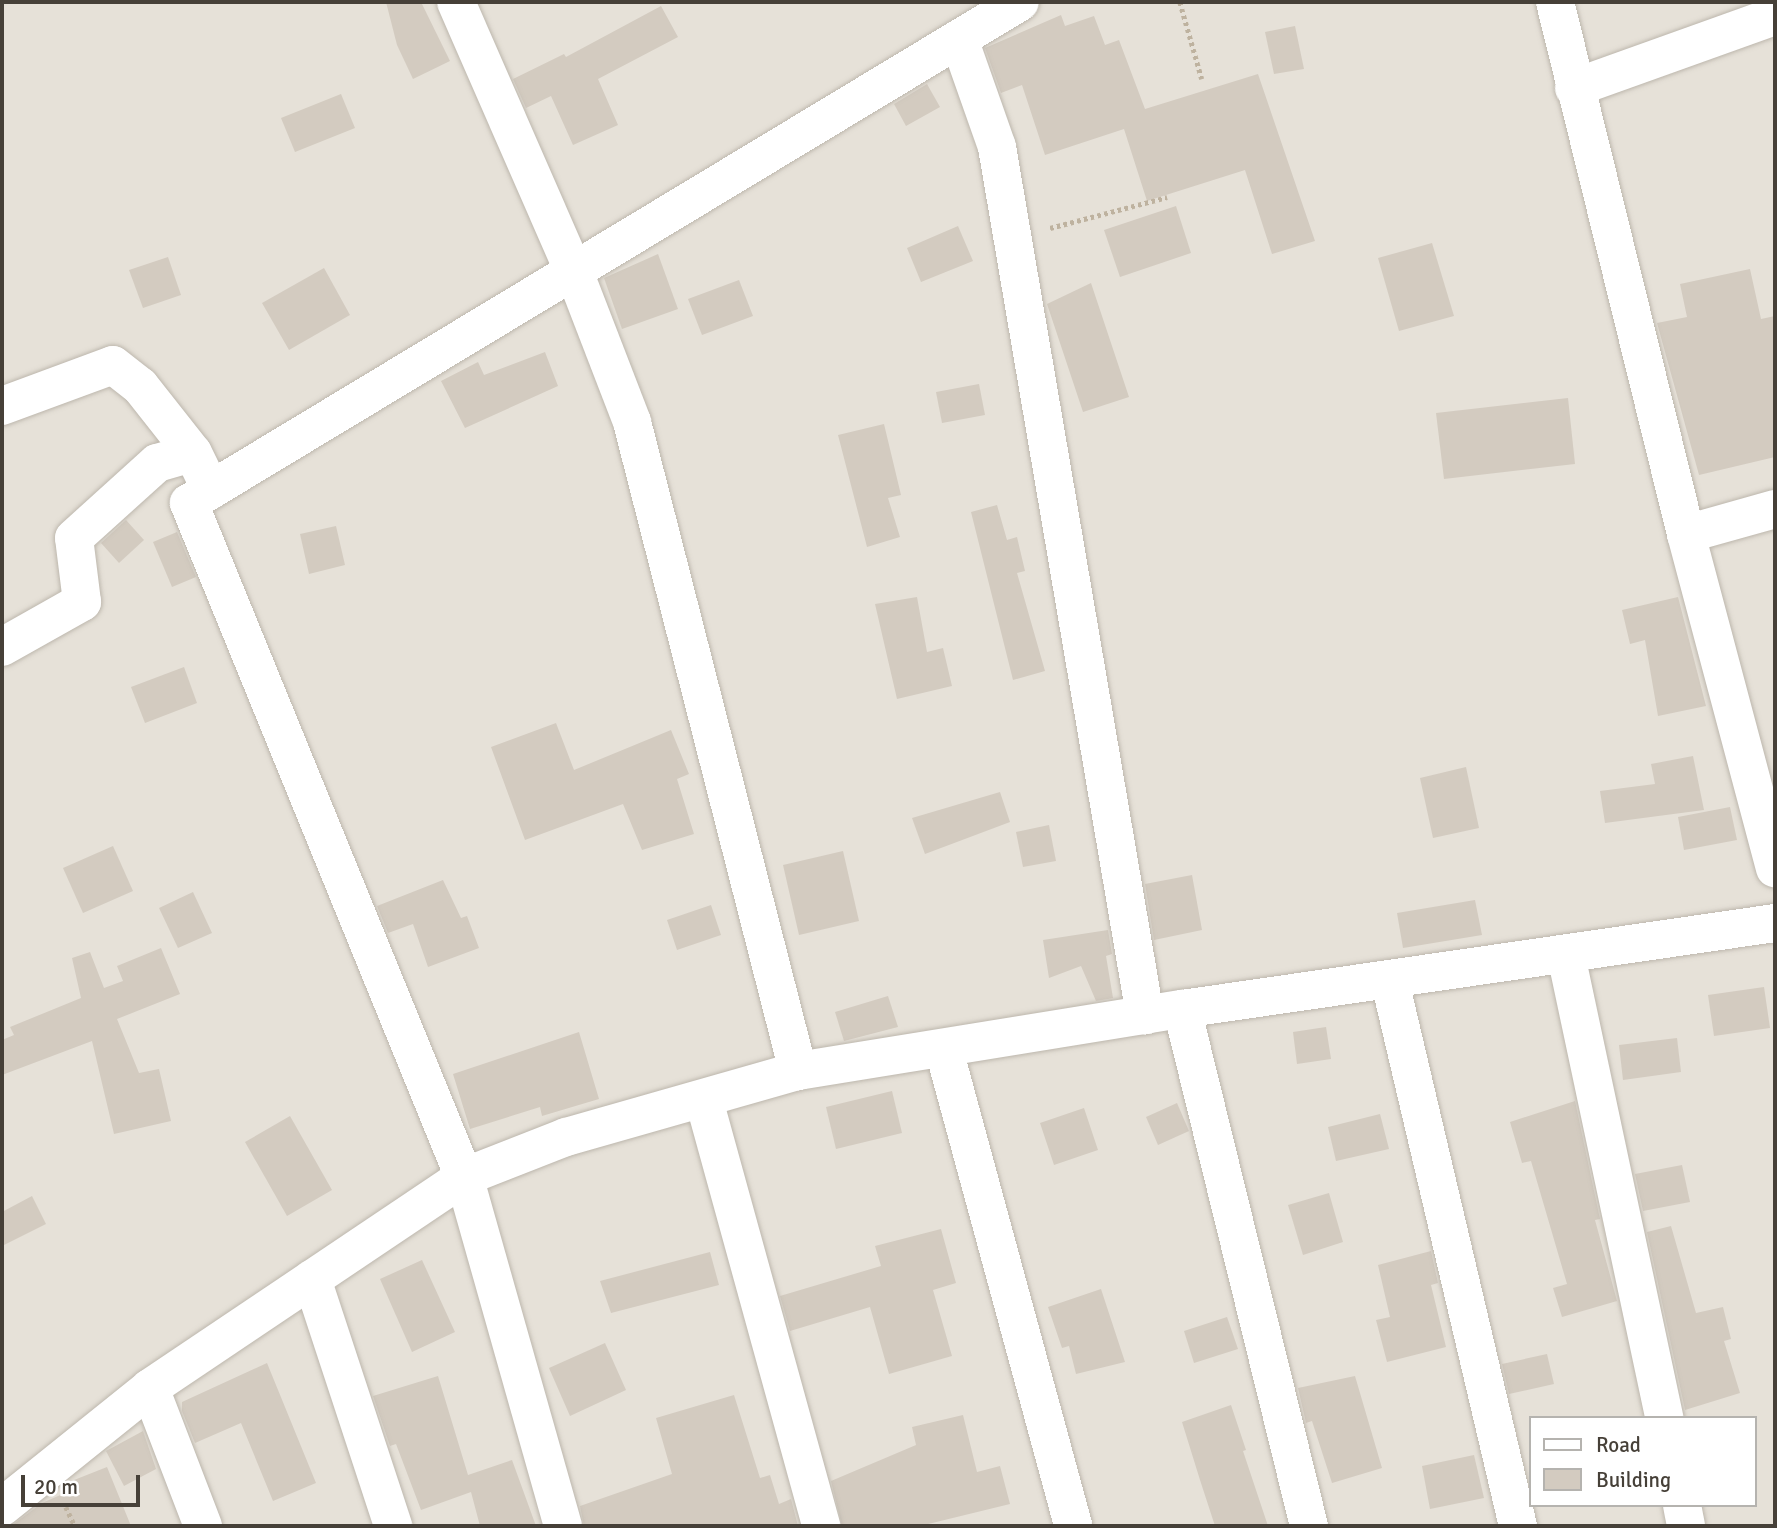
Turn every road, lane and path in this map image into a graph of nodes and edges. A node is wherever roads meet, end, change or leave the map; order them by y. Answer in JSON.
{"nodes":[{"id":1,"x":456,"y":2,"type":"edge"},
{"id":2,"x":1020,"y":2,"type":"edge"},
{"id":3,"x":1180,"y":2,"type":"edge"},
{"id":4,"x":1555,"y":2,"type":"edge"},
{"id":5,"x":1775,"y":16,"type":"edge"},
{"id":6,"x":959,"y":39,"type":"junction"},
{"id":7,"x":1202,"y":79,"type":"dead end"},
{"id":8,"x":1574,"y":88,"type":"junction"},
{"id":9,"x":1167,"y":197,"type":"dead end"},
{"id":10,"x":1012,"y":238,"type":"junction"},
{"id":11,"x":575,"y":274,"type":"junction"},
{"id":12,"x":2,"y":406,"type":"edge"},
{"id":13,"x":193,"y":453,"type":"junction"},
{"id":14,"x":211,"y":490,"type":"junction"},
{"id":15,"x":1775,"y":509,"type":"edge"},
{"id":16,"x":1686,"y":534,"type":"junction"},
{"id":17,"x":2,"y":647,"type":"edge"},
{"id":18,"x":1775,"y":868,"type":"edge"},
{"id":19,"x":1775,"y":923,"type":"edge"},
{"id":20,"x":1566,"y":955,"type":"junction"},
{"id":21,"x":1390,"y":982,"type":"junction"},
{"id":22,"x":1182,"y":1009,"type":"junction"},
{"id":23,"x":1145,"y":1015,"type":"junction"},
{"id":24,"x":944,"y":1050,"type":"junction"},
{"id":25,"x":798,"y":1071,"type":"junction"},
{"id":26,"x":704,"y":1100,"type":"junction"},
{"id":27,"x":464,"y":1177,"type":"junction"},
{"id":28,"x":312,"y":1279,"type":"junction"},
{"id":29,"x":150,"y":1388,"type":"junction"},
{"id":30,"x":1664,"y":1416,"type":"edge"},
{"id":31,"x":2,"y":1507,"type":"edge"},
{"id":32,"x":1682,"y":1507,"type":"edge"},
{"id":33,"x":203,"y":1526,"type":"edge"},
{"id":34,"x":393,"y":1526,"type":"edge"},
{"id":35,"x":563,"y":1526,"type":"edge"},
{"id":36,"x":821,"y":1526,"type":"edge"},
{"id":37,"x":1073,"y":1526,"type":"edge"},
{"id":38,"x":1309,"y":1526,"type":"edge"},
{"id":39,"x":1518,"y":1526,"type":"edge"},
{"id":40,"x":1686,"y":1526,"type":"edge"}],
"edges":[{"from":1,"to":11,"type":"street"},
{"from":2,"to":6,"type":"street"},
{"from":3,"to":7,"type":"path"},
{"from":4,"to":8,"type":"street"},
{"from":5,"to":8,"type":"street"},
{"from":6,"to":10,"type":"street"},
{"from":6,"to":11,"type":"street"},
{"from":8,"to":16,"type":"street"},
{"from":9,"to":10,"type":"path"},
{"from":10,"to":23,"type":"street"},
{"from":11,"to":14,"type":"street"},
{"from":11,"to":25,"type":"street"},
{"from":12,"to":13,"type":"street"},
{"from":13,"to":14,"type":"street"},
{"from":13,"to":17,"type":"street"},
{"from":14,"to":27,"type":"street"},
{"from":15,"to":16,"type":"street"},
{"from":16,"to":18,"type":"street"},
{"from":19,"to":20,"type":"street"},
{"from":20,"to":21,"type":"street"},
{"from":20,"to":30,"type":"street"},
{"from":21,"to":22,"type":"street"},
{"from":21,"to":39,"type":"street"},
{"from":22,"to":23,"type":"street"},
{"from":22,"to":38,"type":"street"},
{"from":23,"to":24,"type":"street"},
{"from":24,"to":25,"type":"street"},
{"from":24,"to":37,"type":"street"},
{"from":25,"to":26,"type":"street"},
{"from":26,"to":27,"type":"street"},
{"from":26,"to":36,"type":"street"},
{"from":27,"to":28,"type":"street"},
{"from":27,"to":35,"type":"street"},
{"from":28,"to":29,"type":"street"},
{"from":28,"to":34,"type":"street"},
{"from":29,"to":31,"type":"street"},
{"from":29,"to":33,"type":"street"},
{"from":32,"to":40,"type":"street"}]}
